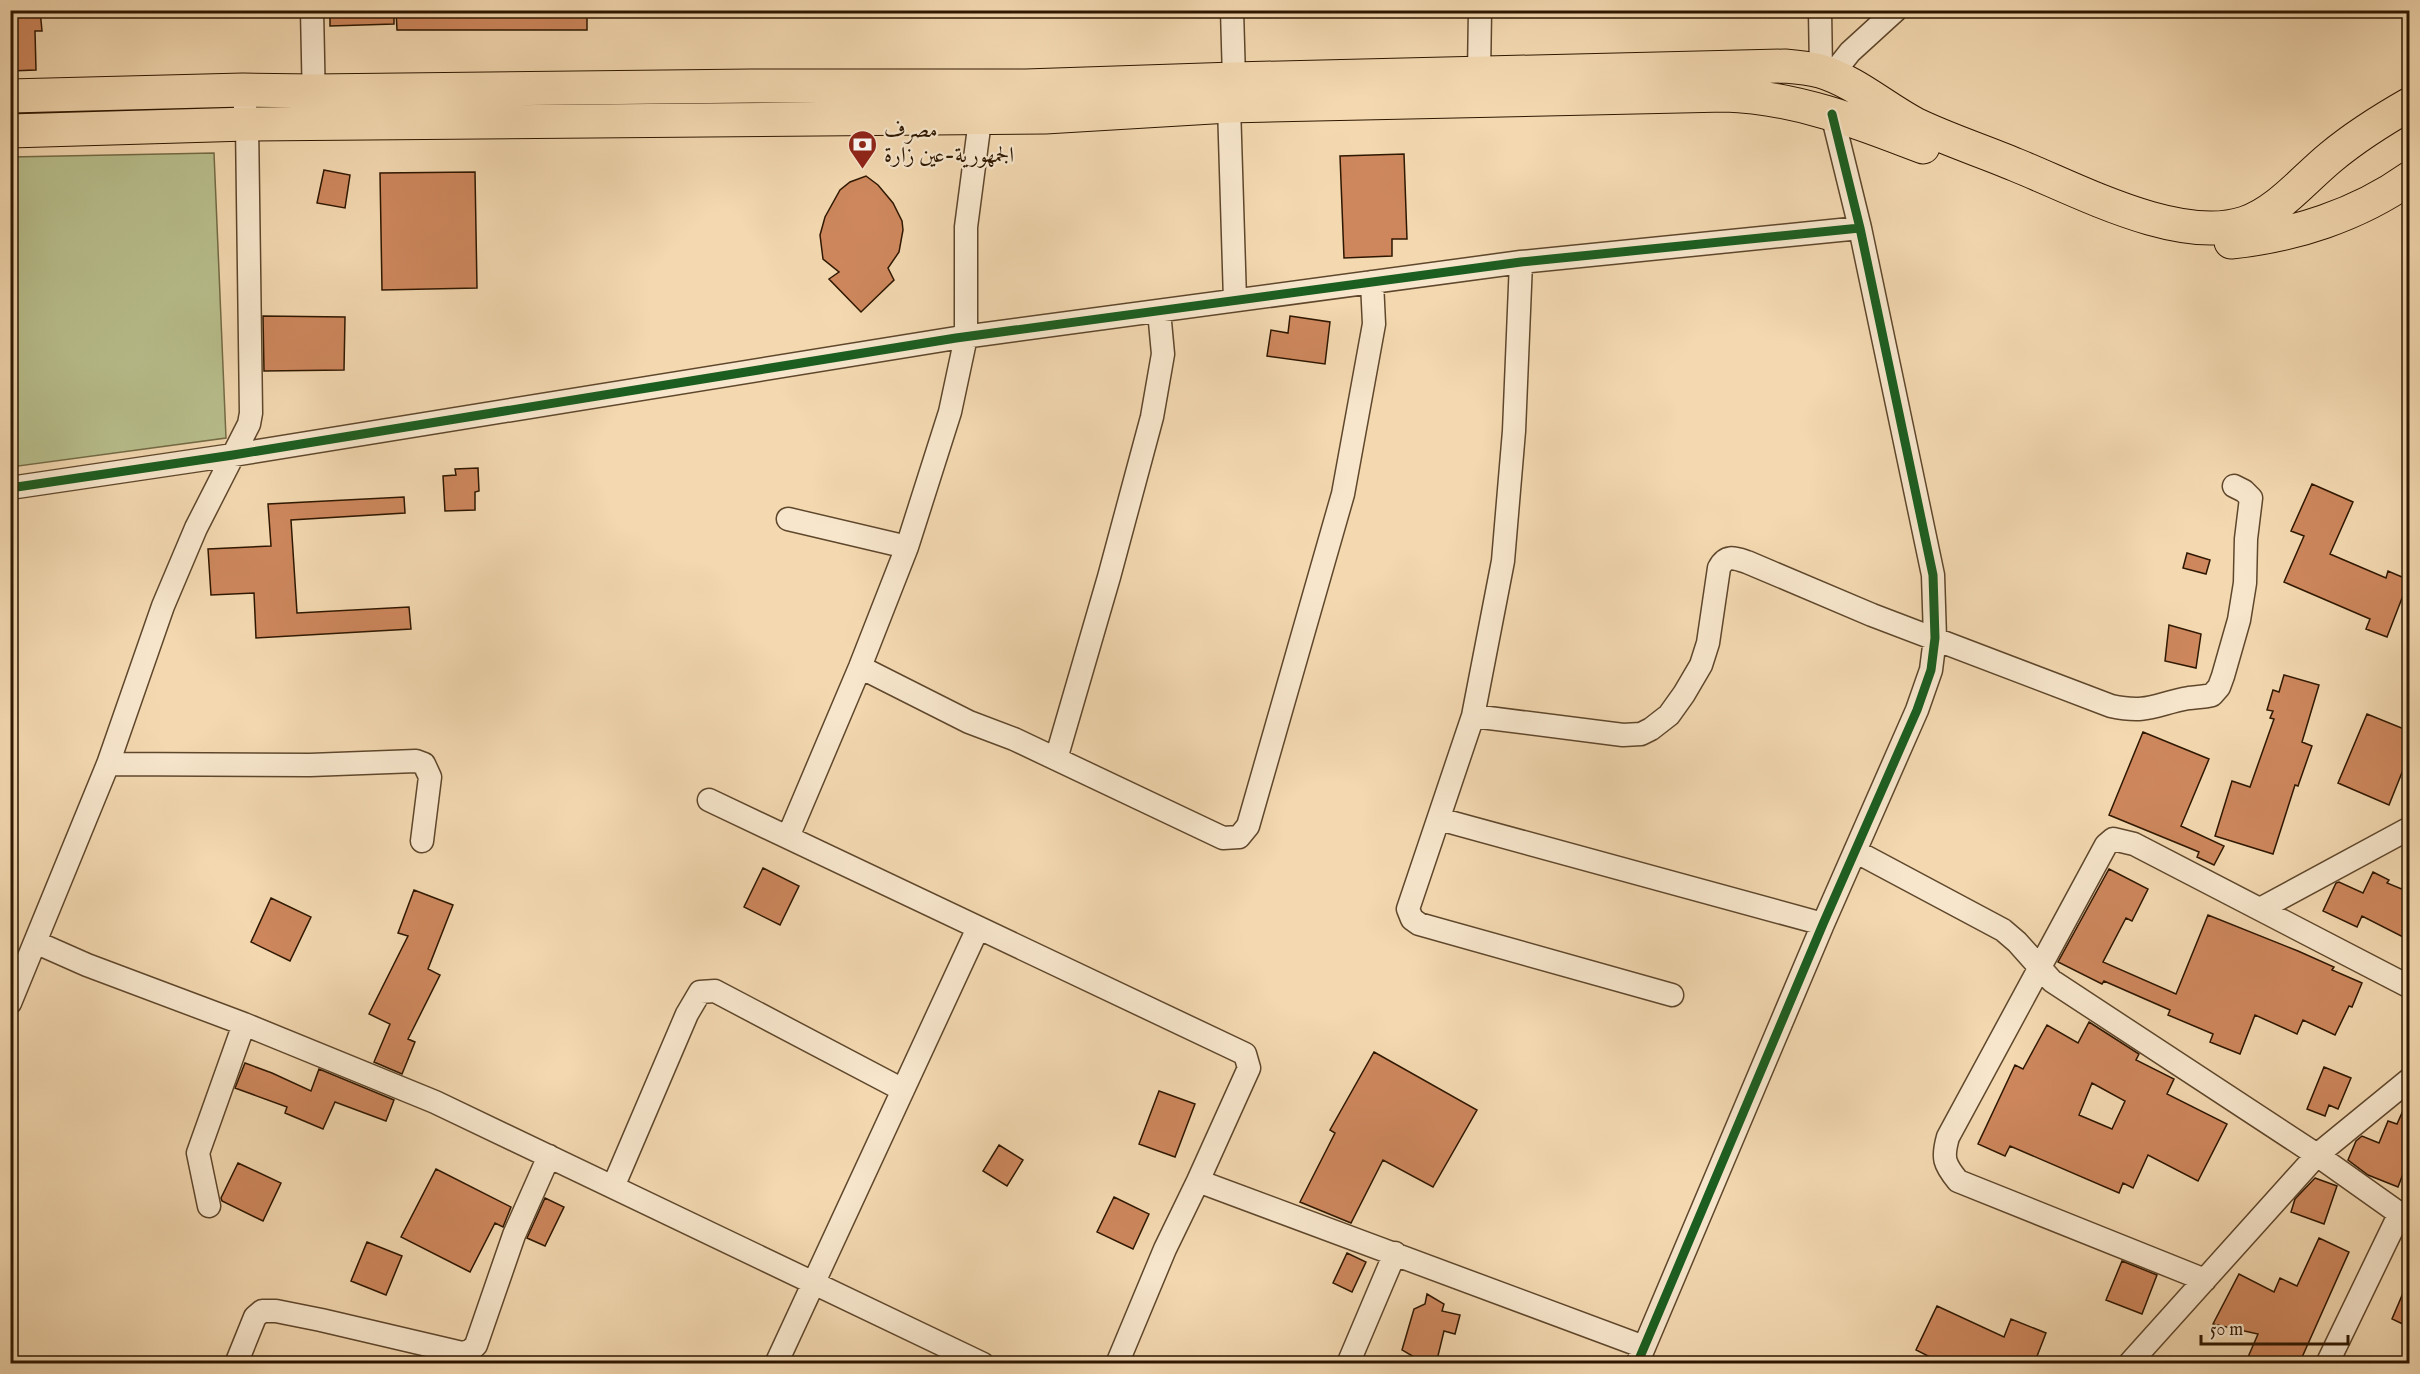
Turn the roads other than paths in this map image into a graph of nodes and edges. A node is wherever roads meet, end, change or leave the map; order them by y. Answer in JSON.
{"nodes":[{"id":1,"x":312,"y":10,"type":"edge"},
{"id":2,"x":1232,"y":10,"type":"edge"},
{"id":3,"x":1480,"y":10,"type":"edge"},
{"id":4,"x":1820,"y":10,"type":"edge"},
{"id":5,"x":1896,"y":10,"type":"edge"},
{"id":6,"x":1479,"y":74,"type":"junction"},
{"id":7,"x":1826,"y":74,"type":"junction"},
{"id":8,"x":984,"y":86,"type":"junction"},
{"id":9,"x":243,"y":90,"type":"junction"},
{"id":10,"x":314,"y":92,"type":"junction"},
{"id":11,"x":1231,"y":92,"type":"junction"},
{"id":12,"x":10,"y":96,"type":"edge"},
{"id":13,"x":2409,"y":104,"type":"edge"},
{"id":14,"x":1832,"y":114,"type":"junction"},
{"id":15,"x":981,"y":118,"type":"junction"},
{"id":16,"x":247,"y":124,"type":"junction"},
{"id":17,"x":314,"y":124,"type":"junction"},
{"id":18,"x":10,"y":131,"type":"edge"},
{"id":19,"x":2409,"y":178,"type":"edge"},
{"id":20,"x":1860,"y":228,"type":"junction"},
{"id":21,"x":1521,"y":262,"type":"junction"},
{"id":22,"x":1372,"y":282,"type":"junction"},
{"id":23,"x":1235,"y":300,"type":"junction"},
{"id":24,"x":1159,"y":311,"type":"junction"},
{"id":25,"x":966,"y":337,"type":"junction"},
{"id":26,"x":233,"y":455,"type":"junction"},
{"id":27,"x":2234,"y":486,"type":"dead end"},
{"id":28,"x":10,"y":488,"type":"edge"},
{"id":29,"x":788,"y":519,"type":"dead end"},
{"id":30,"x":907,"y":547,"type":"junction"},
{"id":31,"x":1935,"y":638,"type":"junction"},
{"id":32,"x":860,"y":667,"type":"junction"},
{"id":33,"x":1473,"y":716,"type":"junction"},
{"id":34,"x":1056,"y":759,"type":"junction"},
{"id":35,"x":108,"y":764,"type":"junction"},
{"id":36,"x":709,"y":800,"type":"dead end"},
{"id":37,"x":1439,"y":819,"type":"junction"},
{"id":38,"x":2409,"y":828,"type":"edge"},
{"id":39,"x":788,"y":837,"type":"junction"},
{"id":40,"x":422,"y":841,"type":"dead end"},
{"id":41,"x":1855,"y":851,"type":"junction"},
{"id":42,"x":2262,"y":908,"type":"junction"},
{"id":43,"x":1823,"y":924,"type":"junction"},
{"id":44,"x":978,"y":928,"type":"junction"},
{"id":45,"x":35,"y":942,"type":"junction"},
{"id":46,"x":2040,"y":969,"type":"junction"},
{"id":47,"x":2409,"y":987,"type":"edge"},
{"id":48,"x":1672,"y":995,"type":"dead end"},
{"id":49,"x":10,"y":1004,"type":"edge"},
{"id":50,"x":244,"y":1024,"type":"junction"},
{"id":51,"x":2409,"y":1079,"type":"edge"},
{"id":52,"x":903,"y":1090,"type":"junction"},
{"id":53,"x":2317,"y":1155,"type":"junction"},
{"id":54,"x":549,"y":1156,"type":"junction"},
{"id":55,"x":1198,"y":1181,"type":"junction"},
{"id":56,"x":613,"y":1187,"type":"junction"},
{"id":57,"x":209,"y":1206,"type":"dead end"},
{"id":58,"x":2404,"y":1218,"type":"edge"},
{"id":59,"x":1395,"y":1253,"type":"junction"},
{"id":60,"x":2205,"y":1280,"type":"junction"},
{"id":61,"x":814,"y":1281,"type":"junction"},
{"id":62,"x":1641,"y":1355,"type":"edge"},
{"id":63,"x":236,"y":1364,"type":"edge"},
{"id":64,"x":776,"y":1364,"type":"edge"},
{"id":65,"x":983,"y":1364,"type":"edge"},
{"id":66,"x":1117,"y":1364,"type":"edge"},
{"id":67,"x":1348,"y":1364,"type":"edge"},
{"id":68,"x":2129,"y":1364,"type":"edge"},
{"id":69,"x":2326,"y":1364,"type":"edge"}],
"edges":[{"from":1,"to":10,"type":"street"},
{"from":2,"to":11,"type":"street"},
{"from":3,"to":6,"type":"street"},
{"from":4,"to":7,"type":"street"},
{"from":5,"to":7,"type":"street"},
{"from":6,"to":7,"type":"highway"},
{"from":6,"to":11,"type":"highway"},
{"from":7,"to":13,"type":"highway"},
{"from":8,"to":10,"type":"highway"},
{"from":8,"to":11,"type":"highway"},
{"from":8,"to":15,"type":"street"},
{"from":9,"to":10,"type":"highway"},
{"from":9,"to":12,"type":"highway"},
{"from":9,"to":16,"type":"street"},
{"from":10,"to":17,"type":"street"},
{"from":11,"to":14,"type":"highway"},
{"from":11,"to":15,"type":"highway"},
{"from":11,"to":23,"type":"street"},
{"from":14,"to":19,"type":"highway"},
{"from":14,"to":20,"type":"street"},
{"from":15,"to":17,"type":"highway"},
{"from":15,"to":25,"type":"street"},
{"from":16,"to":17,"type":"highway"},
{"from":16,"to":18,"type":"highway"},
{"from":16,"to":26,"type":"street"},
{"from":20,"to":21,"type":"street"},
{"from":20,"to":31,"type":"street"},
{"from":21,"to":22,"type":"street"},
{"from":21,"to":33,"type":"street"},
{"from":22,"to":23,"type":"street"},
{"from":22,"to":34,"type":"street"},
{"from":23,"to":24,"type":"street"},
{"from":24,"to":25,"type":"street"},
{"from":24,"to":34,"type":"street"},
{"from":25,"to":26,"type":"street"},
{"from":25,"to":30,"type":"street"},
{"from":26,"to":28,"type":"street"},
{"from":26,"to":35,"type":"street"},
{"from":27,"to":31,"type":"street"},
{"from":29,"to":30,"type":"street"},
{"from":30,"to":32,"type":"street"},
{"from":31,"to":33,"type":"street"},
{"from":31,"to":41,"type":"street"},
{"from":32,"to":34,"type":"street"},
{"from":32,"to":39,"type":"street"},
{"from":33,"to":37,"type":"street"},
{"from":35,"to":40,"type":"street"},
{"from":35,"to":45,"type":"street"},
{"from":36,"to":39,"type":"street"},
{"from":37,"to":43,"type":"street"},
{"from":37,"to":48,"type":"street"},
{"from":38,"to":42,"type":"street"},
{"from":39,"to":44,"type":"street"},
{"from":41,"to":43,"type":"street"},
{"from":41,"to":46,"type":"street"},
{"from":42,"to":46,"type":"street"},
{"from":42,"to":47,"type":"street"},
{"from":43,"to":62,"type":"street"},
{"from":44,"to":52,"type":"street"},
{"from":44,"to":55,"type":"street"},
{"from":45,"to":49,"type":"street"},
{"from":45,"to":50,"type":"street"},
{"from":46,"to":53,"type":"street"},
{"from":46,"to":60,"type":"street"},
{"from":50,"to":54,"type":"street"},
{"from":50,"to":57,"type":"street"},
{"from":51,"to":53,"type":"street"},
{"from":52,"to":56,"type":"street"},
{"from":52,"to":61,"type":"street"},
{"from":53,"to":58,"type":"street"},
{"from":53,"to":60,"type":"street"},
{"from":54,"to":56,"type":"street"},
{"from":54,"to":63,"type":"street"},
{"from":55,"to":59,"type":"street"},
{"from":55,"to":66,"type":"street"},
{"from":56,"to":61,"type":"street"},
{"from":58,"to":69,"type":"street"},
{"from":59,"to":62,"type":"street"},
{"from":59,"to":67,"type":"street"},
{"from":60,"to":68,"type":"street"},
{"from":61,"to":64,"type":"street"},
{"from":61,"to":65,"type":"street"}]}
